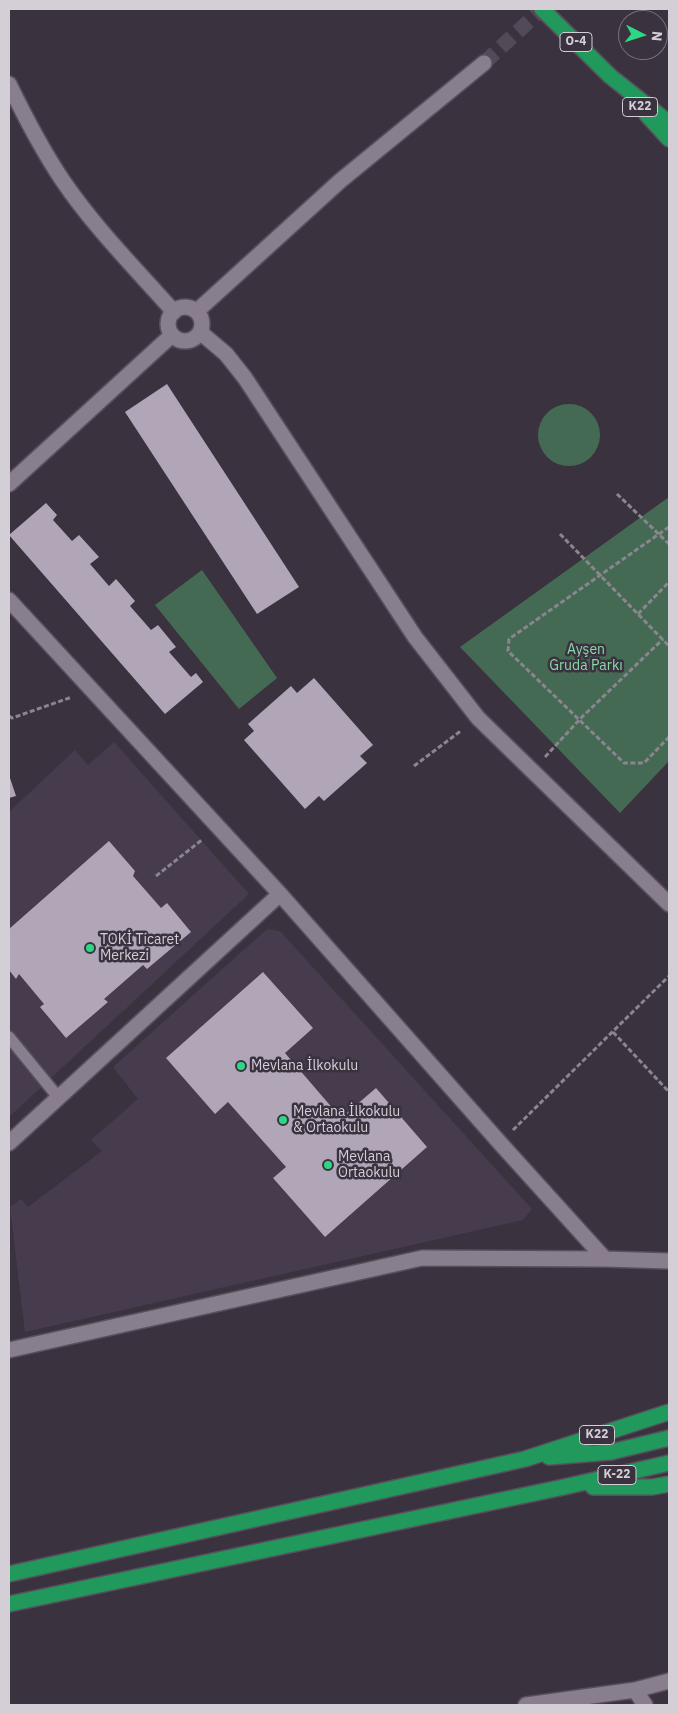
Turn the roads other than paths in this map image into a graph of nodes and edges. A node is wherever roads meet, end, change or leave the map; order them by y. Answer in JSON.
{"nodes":[{"id":1,"x":542,"y":9,"type":"edge"},
{"id":2,"x":484,"y":63,"type":"tunnel mouth"},
{"id":3,"x":610,"y":76,"type":"junction"},
{"id":4,"x":9,"y":84,"type":"edge"},
{"id":5,"x":669,"y":123,"type":"edge"},
{"id":6,"x":669,"y":139,"type":"edge"},
{"id":7,"x":197,"y":311,"type":"junction"},
{"id":8,"x":174,"y":312,"type":"junction"},
{"id":9,"x":200,"y":332,"type":"junction"},
{"id":10,"x":172,"y":336,"type":"junction"},
{"id":11,"x":9,"y":484,"type":"edge"},
{"id":12,"x":9,"y":600,"type":"edge"},
{"id":13,"x":280,"y":894,"type":"junction"},
{"id":14,"x":669,"y":904,"type":"edge"},
{"id":15,"x":9,"y":1037,"type":"edge"},
{"id":16,"x":58,"y":1097,"type":"junction"},
{"id":17,"x":9,"y":1143,"type":"edge"},
{"id":18,"x":605,"y":1259,"type":"junction"},
{"id":19,"x":669,"y":1261,"type":"edge"},
{"id":20,"x":9,"y":1350,"type":"edge"},
{"id":21,"x":669,"y":1412,"type":"edge"},
{"id":22,"x":669,"y":1438,"type":"edge"},
{"id":23,"x":526,"y":1459,"type":"junction"},
{"id":24,"x":669,"y":1463,"type":"edge"},
{"id":25,"x":669,"y":1484,"type":"edge"},
{"id":26,"x":564,"y":1487,"type":"junction"},
{"id":27,"x":9,"y":1574,"type":"edge"},
{"id":28,"x":9,"y":1604,"type":"edge"},
{"id":29,"x":669,"y":1681,"type":"edge"},
{"id":30,"x":635,"y":1690,"type":"junction"},
{"id":31,"x":526,"y":1705,"type":"edge"},
{"id":32,"x":646,"y":1705,"type":"edge"}],
"edges":[{"from":1,"to":3,"type":"highway","number":"O-4"},
{"from":2,"to":7,"type":"street"},
{"from":3,"to":5,"type":"highway","number":"O-4"},
{"from":3,"to":6,"type":"highway","number":"K22"},
{"from":4,"to":8,"type":"street"},
{"from":7,"to":8,"type":"street"},
{"from":7,"to":9,"type":"street"},
{"from":8,"to":10,"type":"street"},
{"from":9,"to":10,"type":"street"},
{"from":9,"to":14,"type":"street"},
{"from":10,"to":11,"type":"street"},
{"from":12,"to":13,"type":"street"},
{"from":13,"to":16,"type":"street"},
{"from":13,"to":18,"type":"street"},
{"from":15,"to":16,"type":"lane"},
{"from":16,"to":17,"type":"street"},
{"from":18,"to":19,"type":"street"},
{"from":18,"to":20,"type":"street"},
{"from":21,"to":23,"type":"highway","number":"K22"},
{"from":22,"to":23,"type":"highway","number":"K-22"},
{"from":23,"to":27,"type":"highway"},
{"from":24,"to":26,"type":"highway","number":"K-22"},
{"from":25,"to":26,"type":"highway"},
{"from":26,"to":28,"type":"highway"},
{"from":29,"to":30,"type":"street"},
{"from":30,"to":31,"type":"street"},
{"from":30,"to":32,"type":"street"}]}
